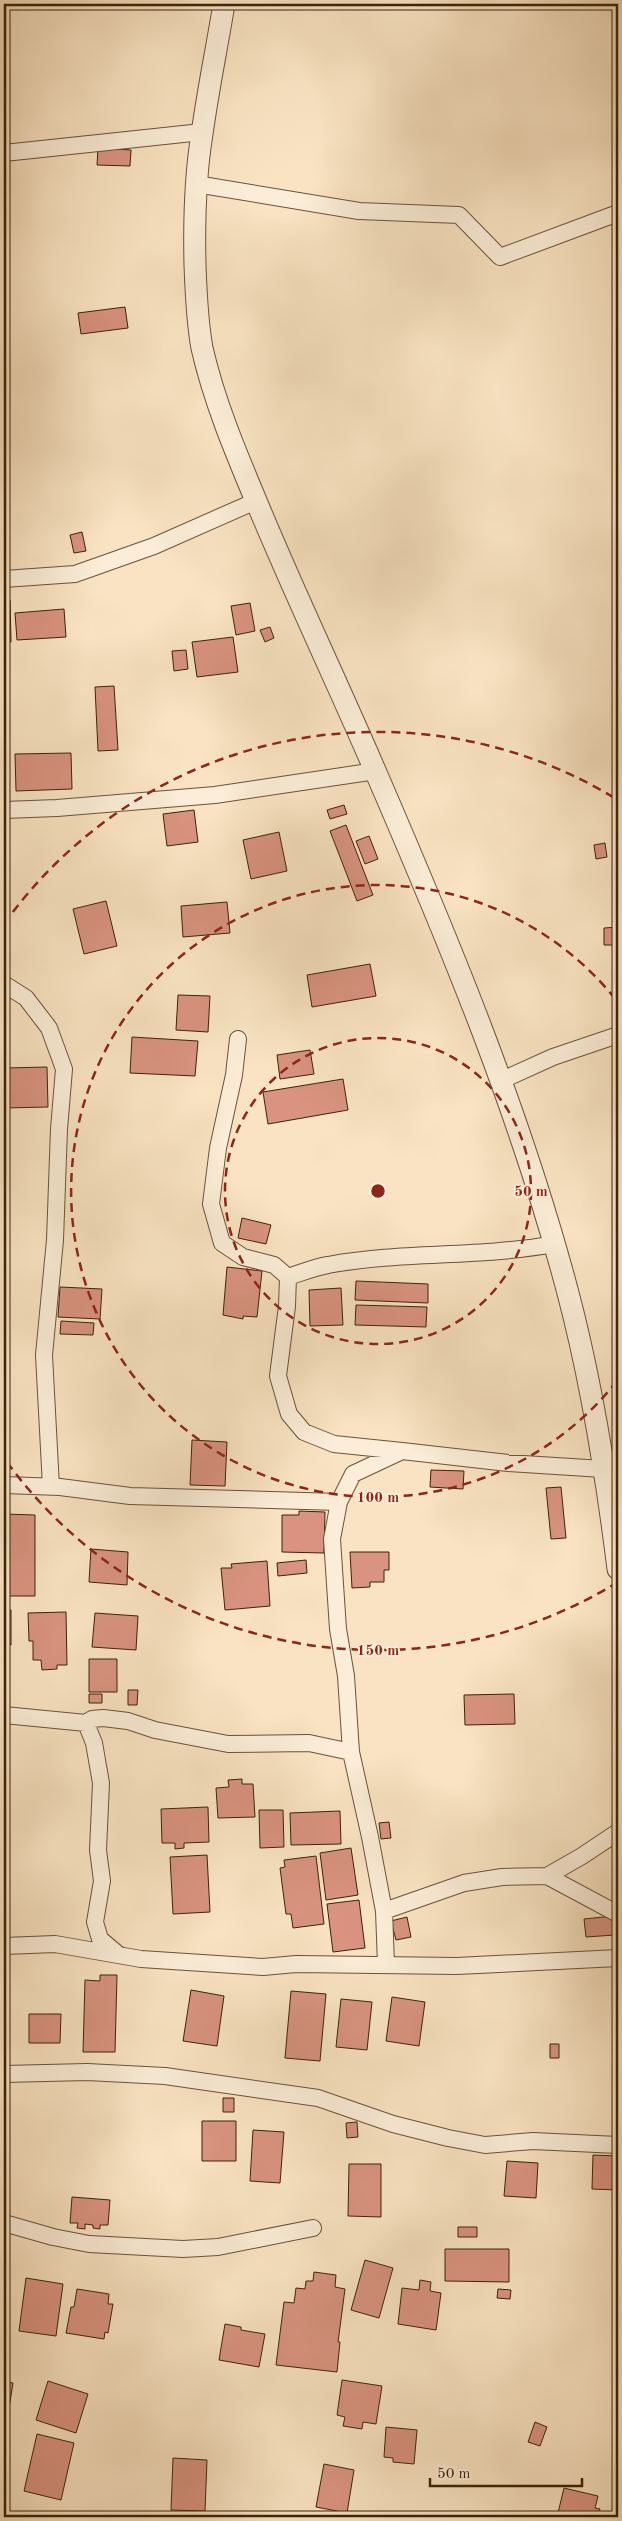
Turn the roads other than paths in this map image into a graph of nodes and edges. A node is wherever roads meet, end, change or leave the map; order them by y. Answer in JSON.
{"nodes":[{"id":1,"x":224,"y":4,"type":"edge"},
{"id":2,"x":202,"y":132,"type":"junction"},
{"id":3,"x":4,"y":153,"type":"edge"},
{"id":4,"x":196,"y":184,"type":"junction"},
{"id":5,"x":618,"y":213,"type":"edge"},
{"id":6,"x":256,"y":501,"type":"junction"},
{"id":7,"x":4,"y":579,"type":"edge"},
{"id":8,"x":376,"y":771,"type":"junction"},
{"id":9,"x":4,"y":810,"type":"edge"},
{"id":10,"x":4,"y":984,"type":"edge"},
{"id":11,"x":618,"y":1035,"type":"edge"},
{"id":12,"x":238,"y":1039,"type":"dead end"},
{"id":13,"x":500,"y":1081,"type":"junction"},
{"id":14,"x":554,"y":1244,"type":"junction"},
{"id":15,"x":288,"y":1277,"type":"junction"},
{"id":16,"x":402,"y":1451,"type":"junction"},
{"id":17,"x":602,"y":1469,"type":"junction"},
{"id":18,"x":4,"y":1485,"type":"edge"},
{"id":19,"x":51,"y":1486,"type":"junction"},
{"id":20,"x":339,"y":1502,"type":"junction"},
{"id":21,"x":617,"y":1547,"type":"edge"},
{"id":22,"x":618,"y":1569,"type":"edge"},
{"id":23,"x":4,"y":1715,"type":"edge"},
{"id":24,"x":86,"y":1723,"type":"junction"},
{"id":25,"x":350,"y":1752,"type":"junction"},
{"id":26,"x":618,"y":1832,"type":"edge"},
{"id":27,"x":547,"y":1876,"type":"junction"},
{"id":28,"x":384,"y":1911,"type":"junction"},
{"id":29,"x":618,"y":1914,"type":"edge"},
{"id":30,"x":4,"y":1946,"type":"edge"},
{"id":31,"x":120,"y":1955,"type":"junction"},
{"id":32,"x":618,"y":1958,"type":"edge"},
{"id":33,"x":386,"y":1964,"type":"junction"},
{"id":34,"x":4,"y":2074,"type":"edge"},
{"id":35,"x":618,"y":2145,"type":"edge"},
{"id":36,"x":4,"y":2223,"type":"edge"},
{"id":37,"x":313,"y":2228,"type":"dead end"}],
"edges":[{"from":1,"to":2,"type":"street"},
{"from":2,"to":3,"type":"street"},
{"from":2,"to":4,"type":"street"},
{"from":4,"to":5,"type":"street"},
{"from":4,"to":6,"type":"street"},
{"from":6,"to":7,"type":"street"},
{"from":6,"to":8,"type":"street"},
{"from":8,"to":9,"type":"street"},
{"from":8,"to":13,"type":"street"},
{"from":10,"to":19,"type":"street"},
{"from":11,"to":13,"type":"street"},
{"from":12,"to":15,"type":"street"},
{"from":13,"to":14,"type":"street"},
{"from":14,"to":15,"type":"street"},
{"from":14,"to":17,"type":"street"},
{"from":15,"to":16,"type":"street"},
{"from":16,"to":17,"type":"street"},
{"from":16,"to":20,"type":"street"},
{"from":17,"to":21,"type":"street"},
{"from":18,"to":19,"type":"street"},
{"from":19,"to":20,"type":"street"},
{"from":20,"to":25,"type":"street"},
{"from":21,"to":22,"type":"street"},
{"from":23,"to":24,"type":"street"},
{"from":24,"to":25,"type":"street"},
{"from":24,"to":31,"type":"street"},
{"from":25,"to":28,"type":"street"},
{"from":26,"to":27,"type":"street"},
{"from":27,"to":28,"type":"street"},
{"from":27,"to":29,"type":"street"},
{"from":28,"to":33,"type":"street"},
{"from":30,"to":31,"type":"street"},
{"from":31,"to":33,"type":"street"},
{"from":32,"to":33,"type":"street"},
{"from":34,"to":35,"type":"street"},
{"from":36,"to":37,"type":"street"}]}
